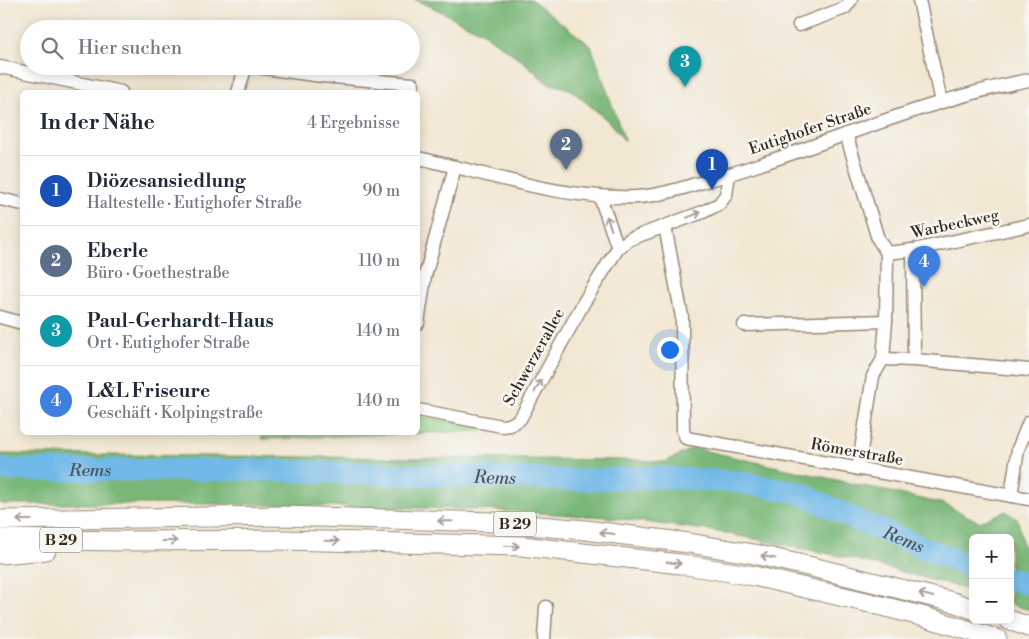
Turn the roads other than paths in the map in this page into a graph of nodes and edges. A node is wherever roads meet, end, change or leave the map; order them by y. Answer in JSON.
{"nodes":[{"id":1,"x":851,"y":0,"type":"edge"},
{"id":2,"x":919,"y":0,"type":"edge"},
{"id":3,"x":799,"y":25,"type":"dead end"},
{"id":4,"x":0,"y":67,"type":"edge"},
{"id":5,"x":20,"y":71,"type":"edge"},
{"id":6,"x":39,"y":75,"type":"edge"},
{"id":7,"x":245,"y":75,"type":"edge"},
{"id":8,"x":315,"y":75,"type":"edge"},
{"id":9,"x":1029,"y":80,"type":"edge"},
{"id":10,"x":413,"y":84,"type":"dead end"},
{"id":11,"x":111,"y":90,"type":"edge"},
{"id":12,"x":239,"y":90,"type":"edge"},
{"id":13,"x":941,"y":102,"type":"junction"},
{"id":14,"x":846,"y":134,"type":"junction"},
{"id":15,"x":420,"y":158,"type":"edge"},
{"id":16,"x":455,"y":167,"type":"junction"},
{"id":17,"x":729,"y":174,"type":"junction"},
{"id":18,"x":600,"y":197,"type":"junction"},
{"id":19,"x":0,"y":199,"type":"edge"},
{"id":20,"x":20,"y":204,"type":"edge"},
{"id":21,"x":1029,"y":225,"type":"edge"},
{"id":22,"x":665,"y":226,"type":"junction"},
{"id":23,"x":618,"y":248,"type":"junction"},
{"id":24,"x":913,"y":250,"type":"junction"},
{"id":25,"x":887,"y":253,"type":"junction"},
{"id":26,"x":420,"y":310,"type":"edge"},
{"id":27,"x":0,"y":317,"type":"edge"},
{"id":28,"x":886,"y":321,"type":"junction"},
{"id":29,"x":20,"y":322,"type":"edge"},
{"id":30,"x":744,"y":325,"type":"dead end"},
{"id":31,"x":883,"y":359,"type":"junction"},
{"id":32,"x":914,"y":360,"type":"junction"},
{"id":33,"x":1029,"y":370,"type":"edge"},
{"id":34,"x":420,"y":410,"type":"edge"},
{"id":35,"x":1029,"y":422,"type":"edge"},
{"id":36,"x":858,"y":468,"type":"junction"},
{"id":37,"x":1011,"y":496,"type":"junction"},
{"id":38,"x":1029,"y":499,"type":"edge"},
{"id":39,"x":0,"y":520,"type":"edge"},
{"id":40,"x":0,"y":539,"type":"edge"},
{"id":41,"x":121,"y":541,"type":"junction"},
{"id":42,"x":0,"y":554,"type":"edge"},
{"id":43,"x":546,"y":607,"type":"dead end"},
{"id":44,"x":969,"y":608,"type":"edge"},
{"id":45,"x":1014,"y":622,"type":"edge"},
{"id":46,"x":1029,"y":626,"type":"edge"},
{"id":47,"x":544,"y":639,"type":"edge"},
{"id":48,"x":997,"y":639,"type":"edge"}],
"edges":[{"from":1,"to":3,"type":"street"},
{"from":2,"to":13,"type":"street"},
{"from":4,"to":5,"type":"street"},
{"from":6,"to":11,"type":"street"},
{"from":7,"to":12,"type":"street"},
{"from":8,"to":10,"type":"street"},
{"from":9,"to":13,"type":"street","name":"Eutighofer Straße"},
{"from":13,"to":14,"type":"street","name":"Eutighofer Straße"},
{"from":14,"to":17,"type":"street","name":"Eutighofer Straße"},
{"from":14,"to":25,"type":"street"},
{"from":15,"to":16,"type":"street","name":"Eutighofer Straße"},
{"from":16,"to":18,"type":"street","name":"Eutighofer Straße"},
{"from":16,"to":26,"type":"street"},
{"from":17,"to":18,"type":"street","name":"Eutighofer Straße"},
{"from":22,"to":17,"type":"street","name":"Schwerzerallee","one_way":true},
{"from":23,"to":18,"type":"street","one_way":true},
{"from":19,"to":20,"type":"street"},
{"from":21,"to":24,"type":"street","name":"Warbeckweg"},
{"from":22,"to":23,"type":"street","name":"Schwerzerallee"},
{"from":22,"to":36,"type":"street","name":"Römerstraße"},
{"from":34,"to":23,"type":"street","name":"Schwerzerallee","one_way":true},
{"from":24,"to":25,"type":"street","name":"Warbeckweg"},
{"from":24,"to":32,"type":"street"},
{"from":25,"to":28,"type":"street"},
{"from":27,"to":29,"type":"street"},
{"from":28,"to":30,"type":"street"},
{"from":28,"to":31,"type":"street"},
{"from":31,"to":32,"type":"street"},
{"from":31,"to":36,"type":"street"},
{"from":32,"to":33,"type":"street"},
{"from":35,"to":37,"type":"street"},
{"from":36,"to":37,"type":"street","name":"Römerstraße"},
{"from":37,"to":38,"type":"street","name":"Römerstraße"},
{"from":44,"to":39,"type":"highway","number":"B 29","one_way":true},
{"from":40,"to":41,"type":"highway","number":"B 29"},
{"from":41,"to":42,"type":"highway"},
{"from":41,"to":48,"type":"highway","number":"B 29","one_way":true},
{"from":43,"to":47,"type":"street"},
{"from":45,"to":46,"type":"highway"}]}
